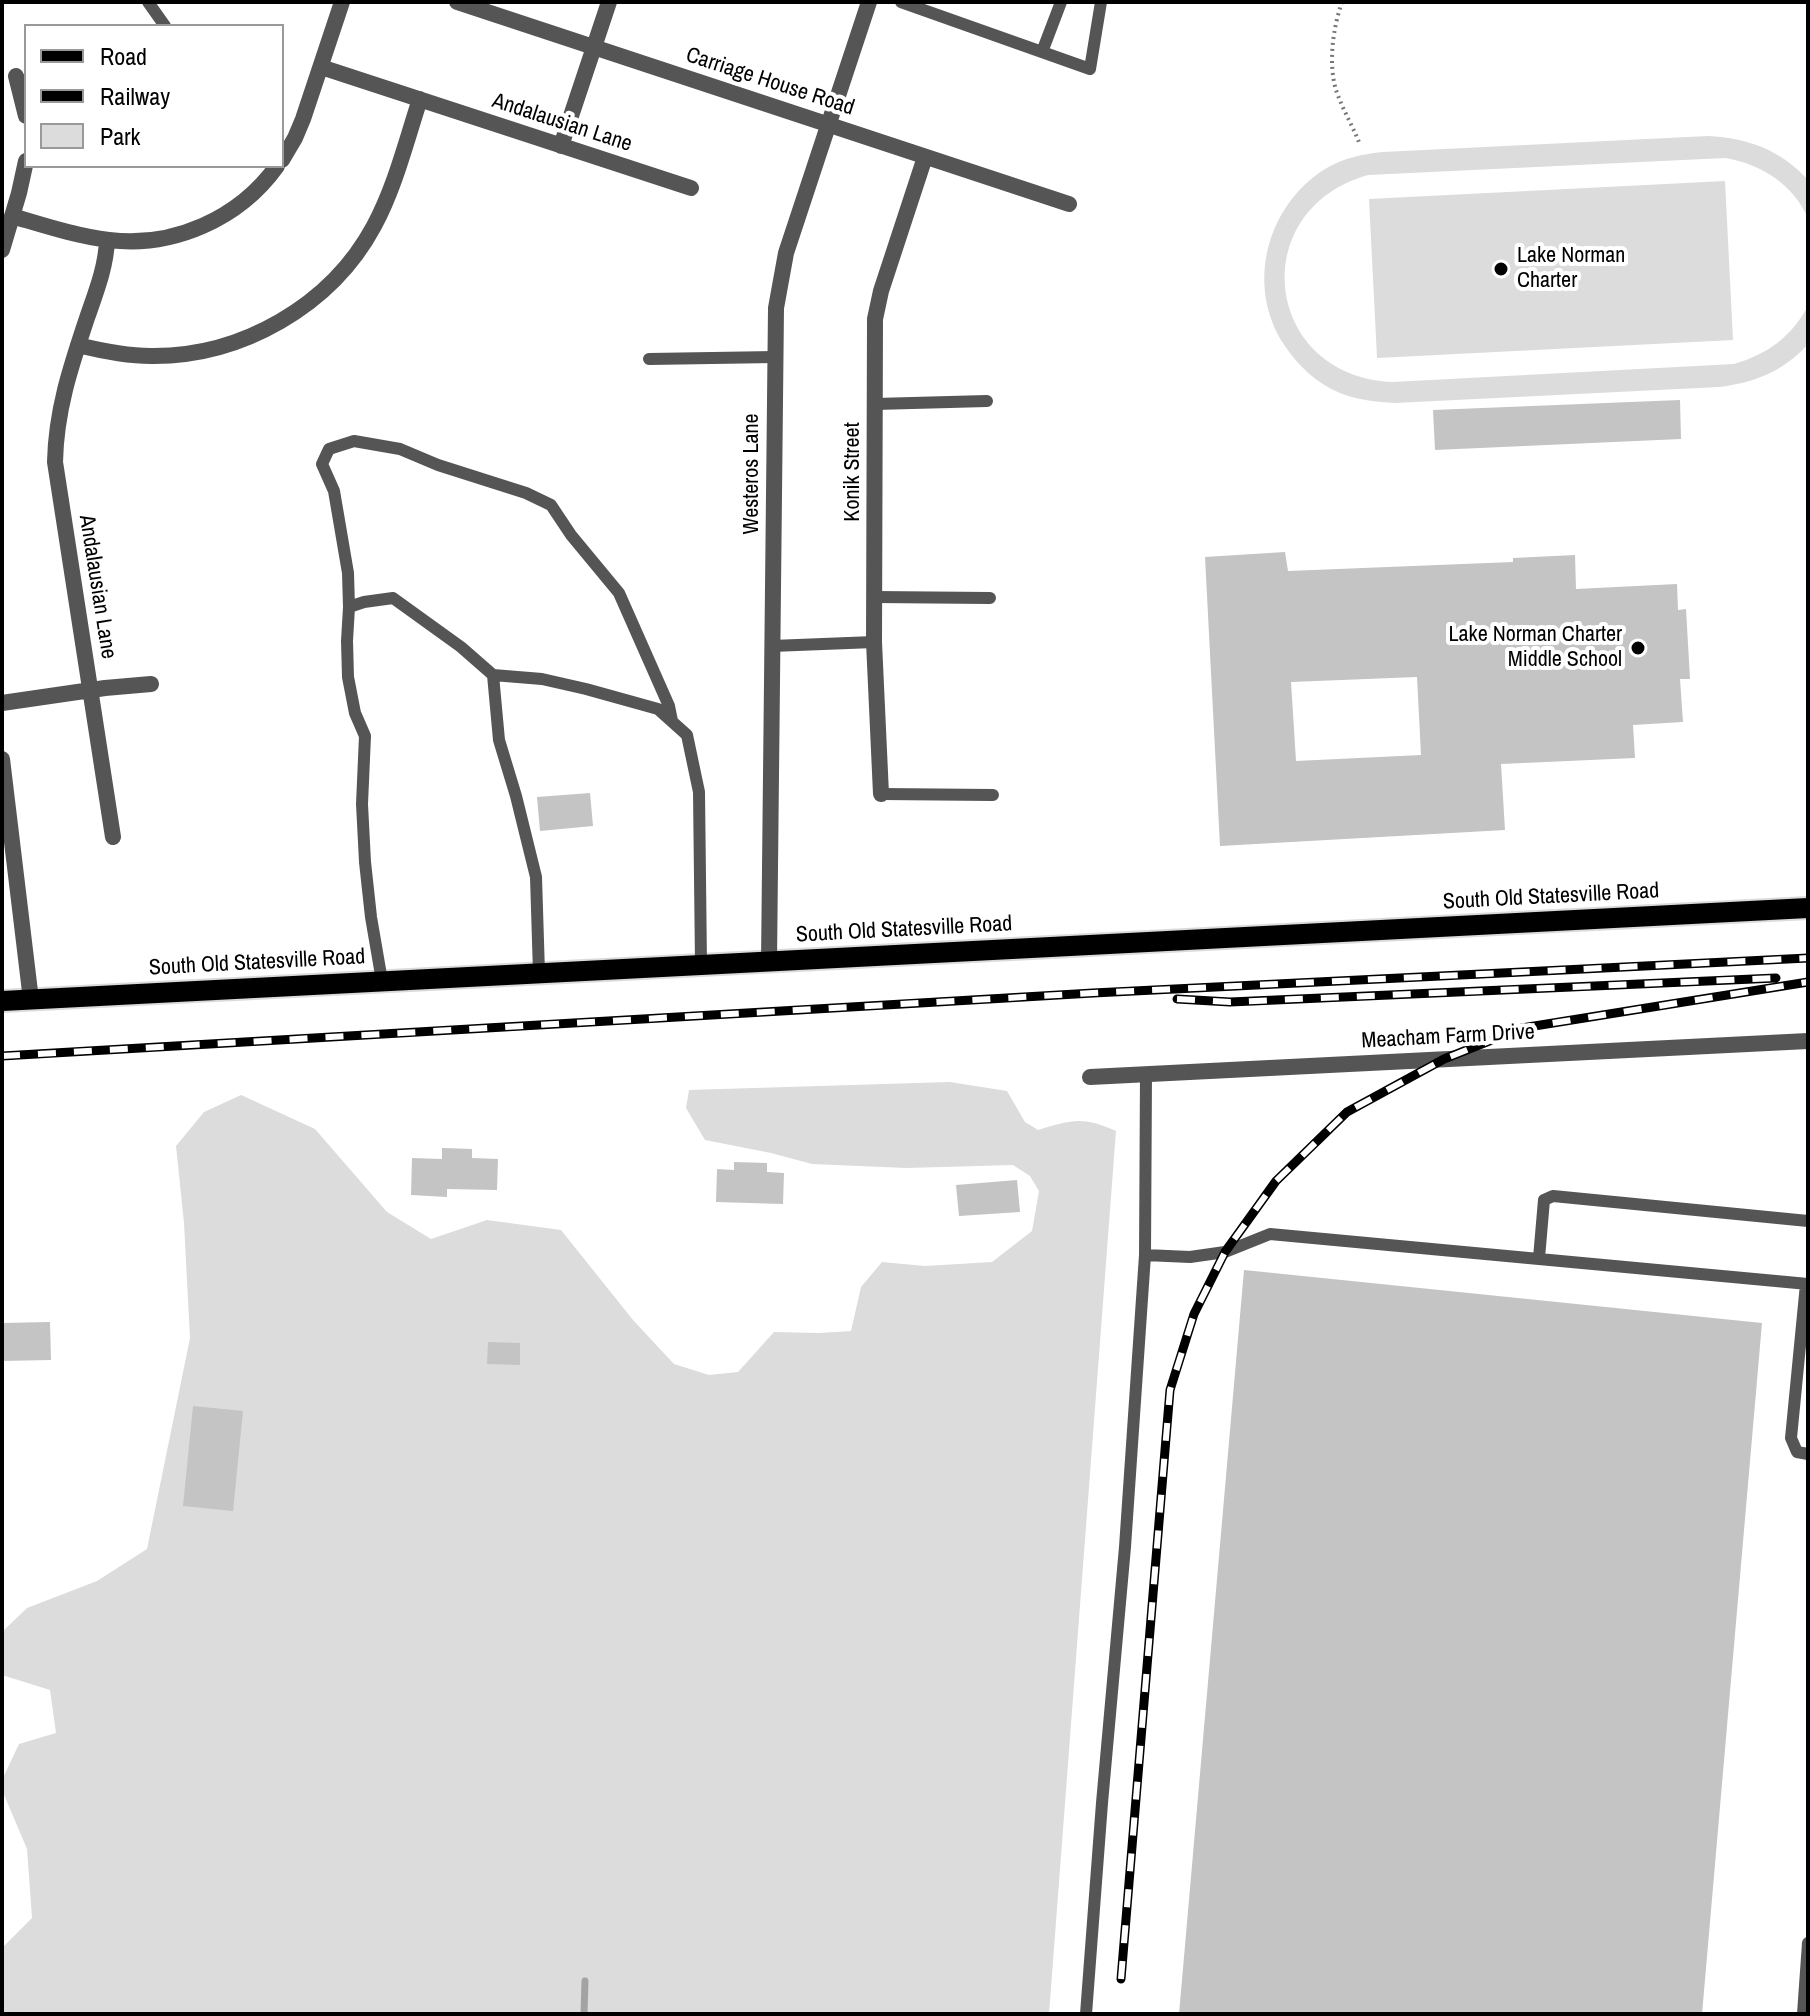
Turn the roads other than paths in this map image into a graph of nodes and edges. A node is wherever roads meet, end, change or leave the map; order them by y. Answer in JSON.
{"nodes":[{"id":1,"x":148,"y":2,"type":"edge"},
{"id":2,"x":342,"y":2,"type":"edge"},
{"id":3,"x":457,"y":2,"type":"edge"},
{"id":4,"x":609,"y":2,"type":"edge"},
{"id":5,"x":869,"y":2,"type":"edge"},
{"id":6,"x":901,"y":2,"type":"edge"},
{"id":7,"x":1061,"y":2,"type":"edge"},
{"id":8,"x":1101,"y":2,"type":"edge"},
{"id":9,"x":164,"y":24,"type":"edge"},
{"id":10,"x":593,"y":47,"type":"junction"},
{"id":11,"x":1042,"y":52,"type":"junction"},
{"id":12,"x":321,"y":67,"type":"junction"},
{"id":13,"x":16,"y":76,"type":"dead end"},
{"id":14,"x":420,"y":99,"type":"junction"},
{"id":15,"x":24,"y":108,"type":"edge"},
{"id":16,"x":828,"y":124,"type":"junction"},
{"id":17,"x":561,"y":146,"type":"junction"},
{"id":18,"x":284,"y":151,"type":"edge"},
{"id":19,"x":925,"y":157,"type":"junction"},
{"id":20,"x":25,"y":168,"type":"edge"},
{"id":21,"x":275,"y":168,"type":"edge"},
{"id":22,"x":691,"y":188,"type":"dead end"},
{"id":23,"x":1069,"y":204,"type":"dead end"},
{"id":24,"x":12,"y":216,"type":"junction"},
{"id":25,"x":107,"y":240,"type":"junction"},
{"id":26,"x":2,"y":250,"type":"edge"},
{"id":27,"x":78,"y":345,"type":"junction"},
{"id":28,"x":775,"y":357,"type":"junction"},
{"id":29,"x":649,"y":359,"type":"dead end"},
{"id":30,"x":987,"y":401,"type":"dead end"},
{"id":31,"x":875,"y":404,"type":"junction"},
{"id":32,"x":874,"y":597,"type":"junction"},
{"id":33,"x":990,"y":598,"type":"dead end"},
{"id":34,"x":349,"y":607,"type":"junction"},
{"id":35,"x":874,"y":642,"type":"junction"},
{"id":36,"x":772,"y":646,"type":"junction"},
{"id":37,"x":493,"y":675,"type":"junction"},
{"id":38,"x":151,"y":684,"type":"dead end"},
{"id":39,"x":90,"y":690,"type":"junction"},
{"id":40,"x":2,"y":703,"type":"edge"},
{"id":41,"x":672,"y":721,"type":"junction"},
{"id":42,"x":2,"y":759,"type":"edge"},
{"id":43,"x":881,"y":794,"type":"joint"},
{"id":44,"x":993,"y":795,"type":"dead end"},
{"id":45,"x":113,"y":837,"type":"dead end"},
{"id":46,"x":1808,"y":908,"type":"edge"},
{"id":47,"x":769,"y":961,"type":"junction"},
{"id":48,"x":701,"y":964,"type":"junction"},
{"id":49,"x":539,"y":973,"type":"junction"},
{"id":50,"x":382,"y":981,"type":"junction"},
{"id":51,"x":31,"y":1000,"type":"junction"},
{"id":52,"x":2,"y":1001,"type":"edge"},
{"id":53,"x":1808,"y":1041,"type":"edge"},
{"id":54,"x":1146,"y":1074,"type":"junction"},
{"id":55,"x":1090,"y":1077,"type":"dead end"},
{"id":56,"x":1808,"y":1221,"type":"edge"},
{"id":57,"x":1145,"y":1255,"type":"junction"},
{"id":58,"x":1539,"y":1258,"type":"junction"},
{"id":59,"x":1807,"y":1284,"type":"edge"},
{"id":60,"x":1808,"y":1454,"type":"edge"},
{"id":61,"x":1808,"y":1943,"type":"edge"},
{"id":62,"x":1086,"y":2014,"type":"edge"},
{"id":63,"x":1803,"y":2014,"type":"edge"}],
"edges":[{"from":1,"to":9,"type":"lane"},
{"from":2,"to":12,"type":"street"},
{"from":3,"to":10,"type":"street","name":"Carriage House Road"},
{"from":4,"to":10,"type":"street"},
{"from":5,"to":16,"type":"street","name":"Westeros Lane"},
{"from":6,"to":11,"type":"lane"},
{"from":7,"to":11,"type":"lane"},
{"from":8,"to":11,"type":"lane"},
{"from":10,"to":16,"type":"street","name":"Carriage House Road"},
{"from":10,"to":17,"type":"street"},
{"from":12,"to":14,"type":"street","name":"Andalausian Lane"},
{"from":12,"to":18,"type":"street"},
{"from":13,"to":15,"type":"street"},
{"from":14,"to":17,"type":"street","name":"Andalausian Lane"},
{"from":14,"to":27,"type":"street"},
{"from":16,"to":19,"type":"street","name":"Carriage House Road"},
{"from":16,"to":28,"type":"street","name":"Westeros Lane"},
{"from":17,"to":22,"type":"street","name":"Andalausian Lane"},
{"from":19,"to":23,"type":"street","name":"Carriage House Road"},
{"from":19,"to":31,"type":"street","name":"Konik Street"},
{"from":20,"to":24,"type":"street"},
{"from":21,"to":25,"type":"street"},
{"from":24,"to":25,"type":"street"},
{"from":24,"to":26,"type":"street"},
{"from":25,"to":27,"type":"street","name":"Andalausian Lane"},
{"from":27,"to":39,"type":"street","name":"Andalausian Lane"},
{"from":28,"to":29,"type":"lane"},
{"from":28,"to":36,"type":"street","name":"Westeros Lane"},
{"from":30,"to":31,"type":"lane"},
{"from":31,"to":32,"type":"street","name":"Konik Street"},
{"from":32,"to":33,"type":"lane"},
{"from":32,"to":35,"type":"street","name":"Konik Street"},
{"from":34,"to":37,"type":"lane"},
{"from":34,"to":41,"type":"lane"},
{"from":34,"to":50,"type":"lane"},
{"from":35,"to":36,"type":"lane"},
{"from":35,"to":43,"type":"street","name":"Konik Street"},
{"from":36,"to":47,"type":"street","name":"Westeros Lane"},
{"from":37,"to":41,"type":"lane"},
{"from":37,"to":49,"type":"lane"},
{"from":38,"to":39,"type":"street"},
{"from":39,"to":40,"type":"street"},
{"from":39,"to":45,"type":"street","name":"Andalausian Lane"},
{"from":41,"to":48,"type":"lane"},
{"from":42,"to":51,"type":"street"},
{"from":43,"to":44,"type":"lane"},
{"from":46,"to":47,"type":"main road","name":"South Old Statesville Road"},
{"from":47,"to":48,"type":"main road","name":"South Old Statesville Road"},
{"from":48,"to":49,"type":"main road","name":"South Old Statesville Road"},
{"from":49,"to":50,"type":"main road","name":"South Old Statesville Road"},
{"from":50,"to":51,"type":"main road","name":"South Old Statesville Road"},
{"from":51,"to":52,"type":"main road","name":"South Old Statesville Road"},
{"from":53,"to":54,"type":"street","name":"Meacham Farm Drive"},
{"from":54,"to":55,"type":"street","name":"Meacham Farm Drive"},
{"from":54,"to":57,"type":"lane"},
{"from":56,"to":58,"type":"lane"},
{"from":57,"to":58,"type":"lane"},
{"from":57,"to":62,"type":"lane"},
{"from":58,"to":59,"type":"lane"},
{"from":59,"to":60,"type":"lane"},
{"from":61,"to":63,"type":"lane"}]}
